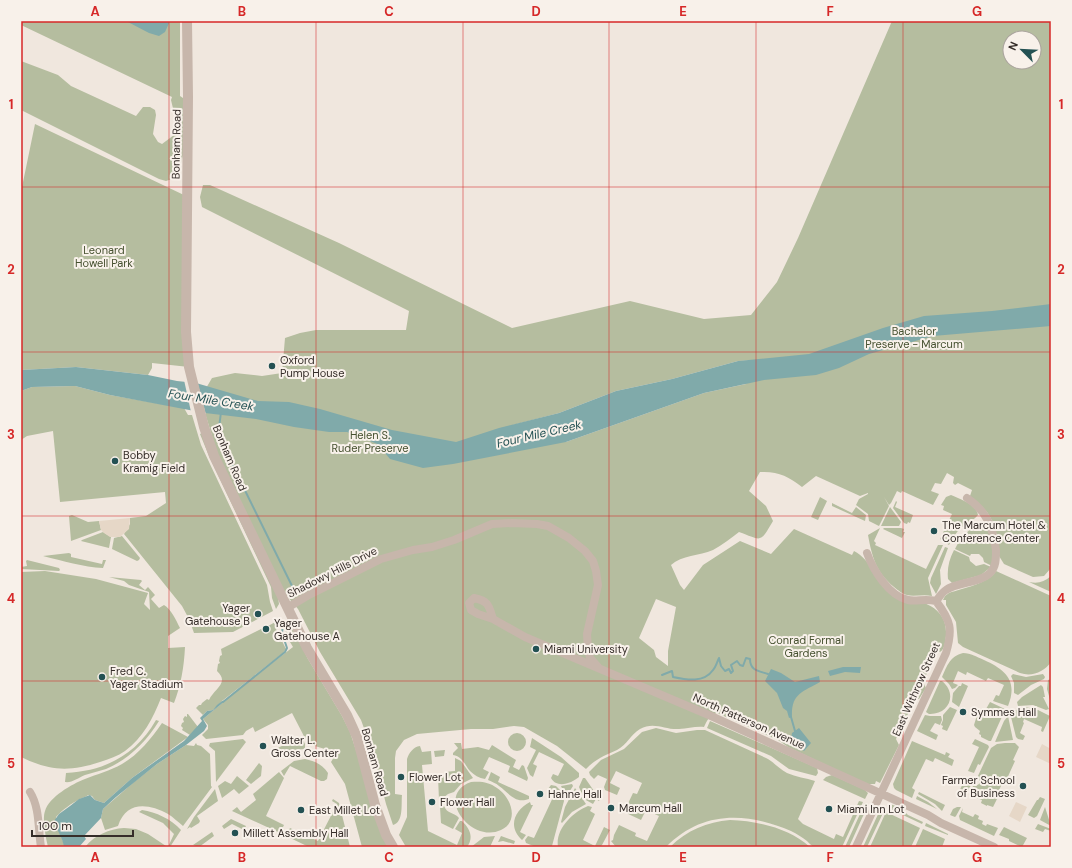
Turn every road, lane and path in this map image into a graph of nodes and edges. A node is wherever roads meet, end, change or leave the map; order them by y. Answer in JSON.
{"nodes":[{"id":1,"x":187,"y":21,"type":"edge"},
{"id":2,"x":967,"y":498,"type":"dead end"},
{"id":3,"x":867,"y":554,"type":"dead end"},
{"id":4,"x":936,"y":601,"type":"junction"},
{"id":5,"x":287,"y":608,"type":"junction"},
{"id":6,"x":493,"y":619,"type":"dead end"},
{"id":7,"x":598,"y":668,"type":"junction"},
{"id":8,"x":30,"y":792,"type":"dead end"},
{"id":9,"x":881,"y":794,"type":"junction"},
{"id":10,"x":41,"y":847,"type":"edge"},
{"id":11,"x":393,"y":847,"type":"edge"},
{"id":12,"x":856,"y":847,"type":"edge"},
{"id":13,"x":994,"y":847,"type":"edge"}],
"edges":[{"from":1,"to":5,"type":"street","name":"Bonham Road"},
{"from":2,"to":4,"type":"street"},
{"from":3,"to":4,"type":"street"},
{"from":4,"to":9,"type":"street","name":"East Withrow Street"},
{"from":5,"to":7,"type":"street","name":"Shadowy Hills Drive"},
{"from":5,"to":11,"type":"street","name":"Bonham Road"},
{"from":6,"to":7,"type":"street","name":"North Patterson Avenue"},
{"from":7,"to":9,"type":"street","name":"North Patterson Avenue"},
{"from":8,"to":10,"type":"street"},
{"from":9,"to":12,"type":"street","name":"East Withrow Street"},
{"from":9,"to":13,"type":"street","name":"North Patterson Avenue"}]}
